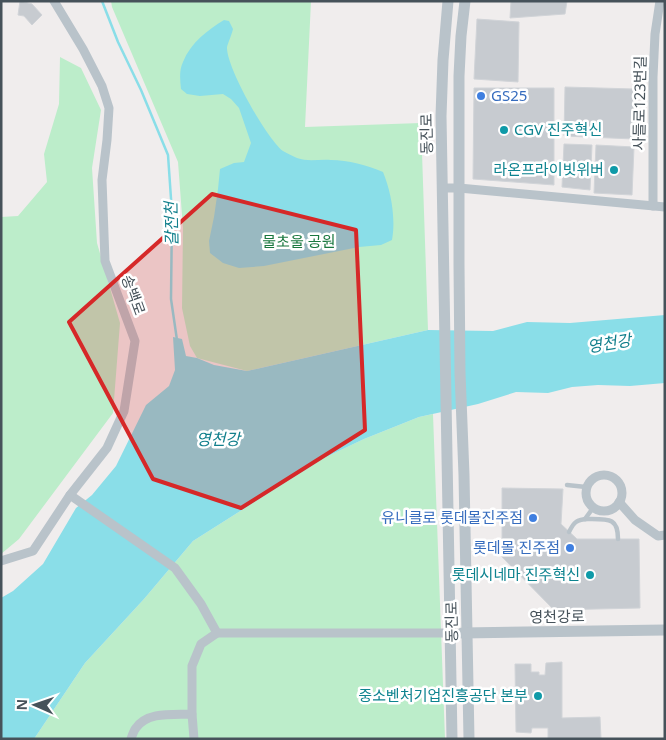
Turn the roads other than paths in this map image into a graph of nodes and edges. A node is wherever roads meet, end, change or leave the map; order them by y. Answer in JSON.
{"nodes":[{"id":1,"x":448,"y":1,"type":"edge"},
{"id":2,"x":465,"y":1,"type":"edge"},
{"id":3,"x":660,"y":1,"type":"edge"},
{"id":4,"x":53,"y":2,"type":"edge"},
{"id":5,"x":443,"y":188,"type":"junction"},
{"id":6,"x":459,"y":188,"type":"junction"},
{"id":7,"x":653,"y":206,"type":"junction"},
{"id":8,"x":665,"y":207,"type":"edge"},
{"id":9,"x":566,"y":485,"type":"dead end"},
{"id":10,"x":586,"y":488,"type":"junction"},
{"id":11,"x":70,"y":495,"type":"junction"},
{"id":12,"x":619,"y":502,"type":"junction"},
{"id":13,"x":594,"y":508,"type":"junction"},
{"id":14,"x":585,"y":519,"type":"junction"},
{"id":15,"x":569,"y":532,"type":"dead end"},
{"id":16,"x":665,"y":535,"type":"edge"},
{"id":17,"x":618,"y":539,"type":"dead end"},
{"id":18,"x":1,"y":561,"type":"edge"},
{"id":19,"x":665,"y":630,"type":"edge"},
{"id":20,"x":217,"y":633,"type":"junction"},
{"id":21,"x":450,"y":633,"type":"junction"},
{"id":22,"x":467,"y":633,"type":"junction"},
{"id":23,"x":192,"y":714,"type":"junction"},
{"id":24,"x":131,"y":739,"type":"edge"},
{"id":25,"x":194,"y":739,"type":"edge"},
{"id":26,"x":452,"y":739,"type":"edge"},
{"id":27,"x":469,"y":739,"type":"edge"}],
"edges":[{"from":1,"to":5,"type":"street","name":"동진로"},
{"from":2,"to":6,"type":"street","name":"동진로"},
{"from":3,"to":7,"type":"street","name":"사들로123번길"},
{"from":4,"to":11,"type":"street","name":"송백로"},
{"from":5,"to":6,"type":"street"},
{"from":5,"to":21,"type":"street","name":"동진로"},
{"from":6,"to":7,"type":"street"},
{"from":6,"to":22,"type":"street","name":"동진로"},
{"from":7,"to":8,"type":"street"},
{"from":9,"to":10,"type":"lane"},
{"from":10,"to":12,"type":"street"},
{"from":10,"to":13,"type":"street"},
{"from":11,"to":18,"type":"street","name":"송백로"},
{"from":11,"to":20,"type":"street"},
{"from":12,"to":13,"type":"street"},
{"from":12,"to":16,"type":"street"},
{"from":13,"to":14,"type":"lane"},
{"from":14,"to":15,"type":"lane"},
{"from":14,"to":17,"type":"lane"},
{"from":19,"to":22,"type":"street","name":"영천강로"},
{"from":20,"to":21,"type":"street"},
{"from":20,"to":23,"type":"street"},
{"from":21,"to":22,"type":"street","name":"영천강로"},
{"from":21,"to":26,"type":"street","name":"동진로"},
{"from":22,"to":27,"type":"street","name":"동진로"},
{"from":23,"to":24,"type":"street"},
{"from":23,"to":25,"type":"street"}]}
